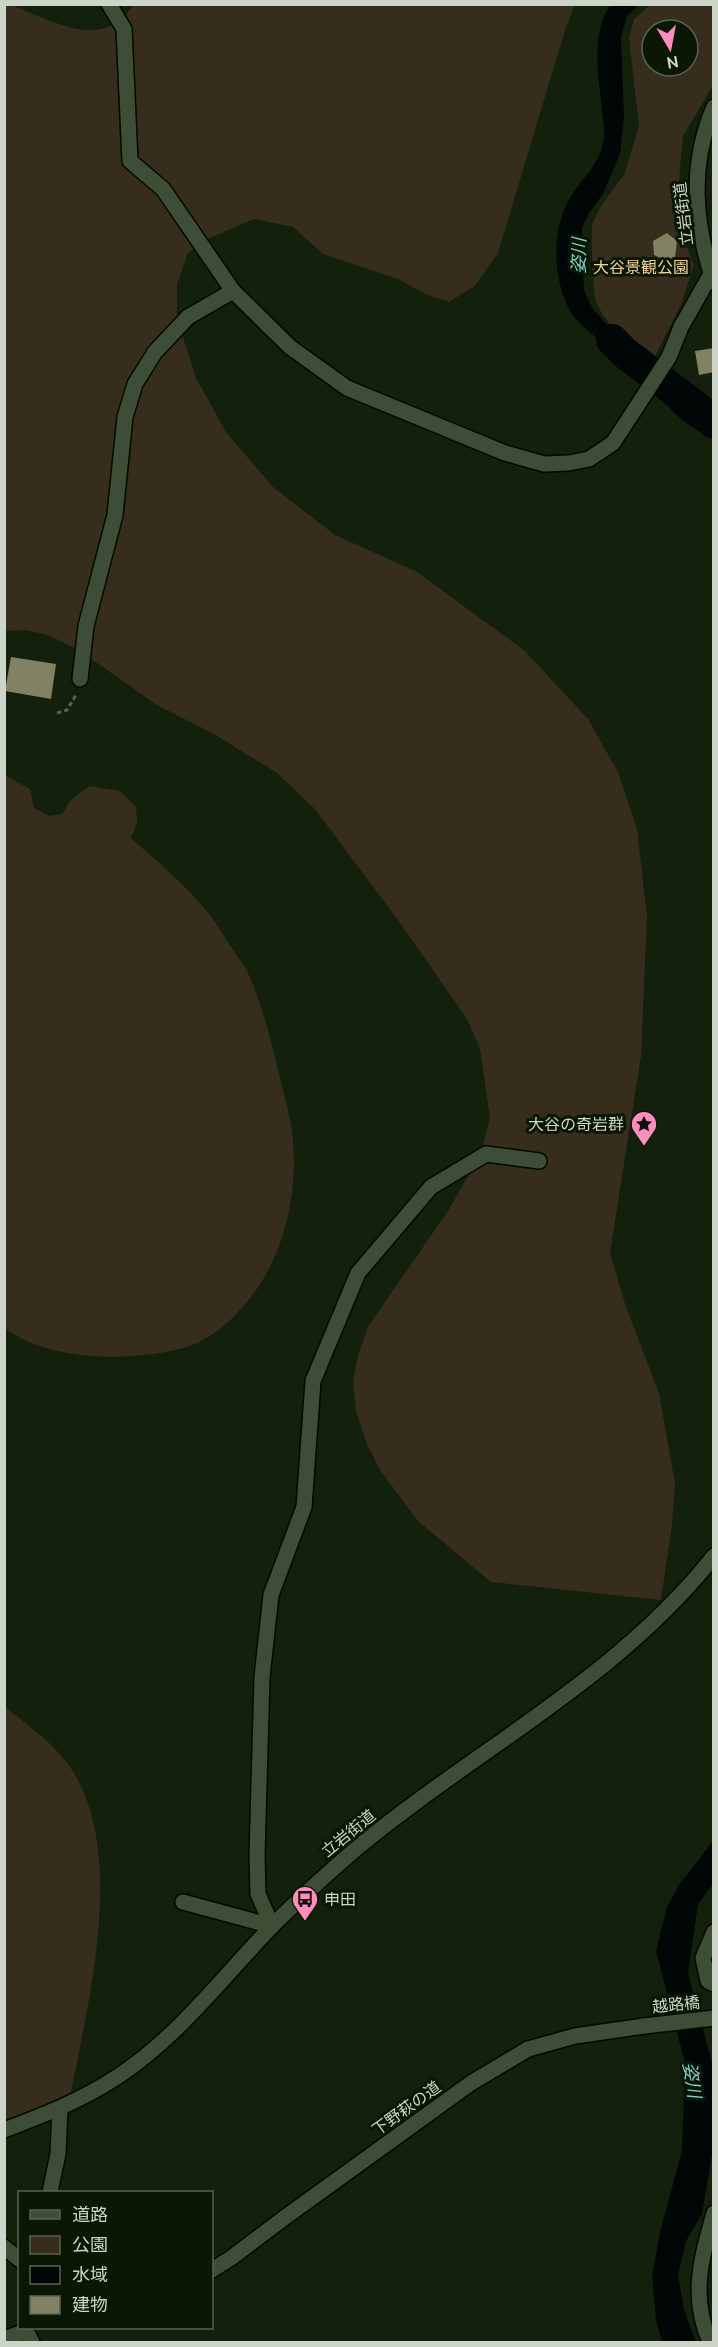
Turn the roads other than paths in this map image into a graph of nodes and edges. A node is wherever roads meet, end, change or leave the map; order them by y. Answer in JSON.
{"nodes":[{"id":1,"x":109,"y":4,"type":"edge"},
{"id":2,"x":714,"y":108,"type":"edge"},
{"id":3,"x":712,"y":278,"type":"edge"},
{"id":4,"x":232,"y":291,"type":"junction"},
{"id":5,"x":80,"y":679,"type":"road end"},
{"id":6,"x":539,"y":1161,"type":"dead end"},
{"id":7,"x":714,"y":1556,"type":"edge"},
{"id":8,"x":183,"y":1902,"type":"dead end"},
{"id":9,"x":272,"y":1926,"type":"junction"},
{"id":10,"x":714,"y":1932,"type":"edge"},
{"id":11,"x":714,"y":1984,"type":"edge"},
{"id":12,"x":712,"y":2018,"type":"edge"},
{"id":13,"x":644,"y":2026,"type":"joint"},
{"id":14,"x":60,"y":2109,"type":"junction"},
{"id":15,"x":4,"y":2130,"type":"edge"},
{"id":16,"x":50,"y":2191,"type":"edge"},
{"id":17,"x":714,"y":2213,"type":"edge"},
{"id":18,"x":4,"y":2247,"type":"edge"},
{"id":19,"x":18,"y":2258,"type":"edge"},
{"id":20,"x":213,"y":2269,"type":"edge"},
{"id":21,"x":31,"y":2332,"type":"edge"},
{"id":22,"x":4,"y":2339,"type":"edge"},
{"id":23,"x":710,"y":2343,"type":"edge"}],
"edges":[{"from":1,"to":4,"type":"street"},
{"from":2,"to":3,"type":"street","name":"立岩街道"},
{"from":3,"to":4,"type":"street"},
{"from":4,"to":5,"type":"street"},
{"from":6,"to":9,"type":"street"},
{"from":7,"to":9,"type":"street","name":"立岩街道"},
{"from":8,"to":9,"type":"street"},
{"from":9,"to":14,"type":"street","name":"立岩街道"},
{"from":10,"to":11,"type":"street"},
{"from":12,"to":13,"type":"street","name":"越路橋"},
{"from":13,"to":20,"type":"street","name":"下野萩の道"},
{"from":14,"to":15,"type":"street","name":"立岩街道"},
{"from":14,"to":16,"type":"street"},
{"from":17,"to":23,"type":"street"},
{"from":18,"to":19,"type":"street"},
{"from":21,"to":22,"type":"street"}]}
